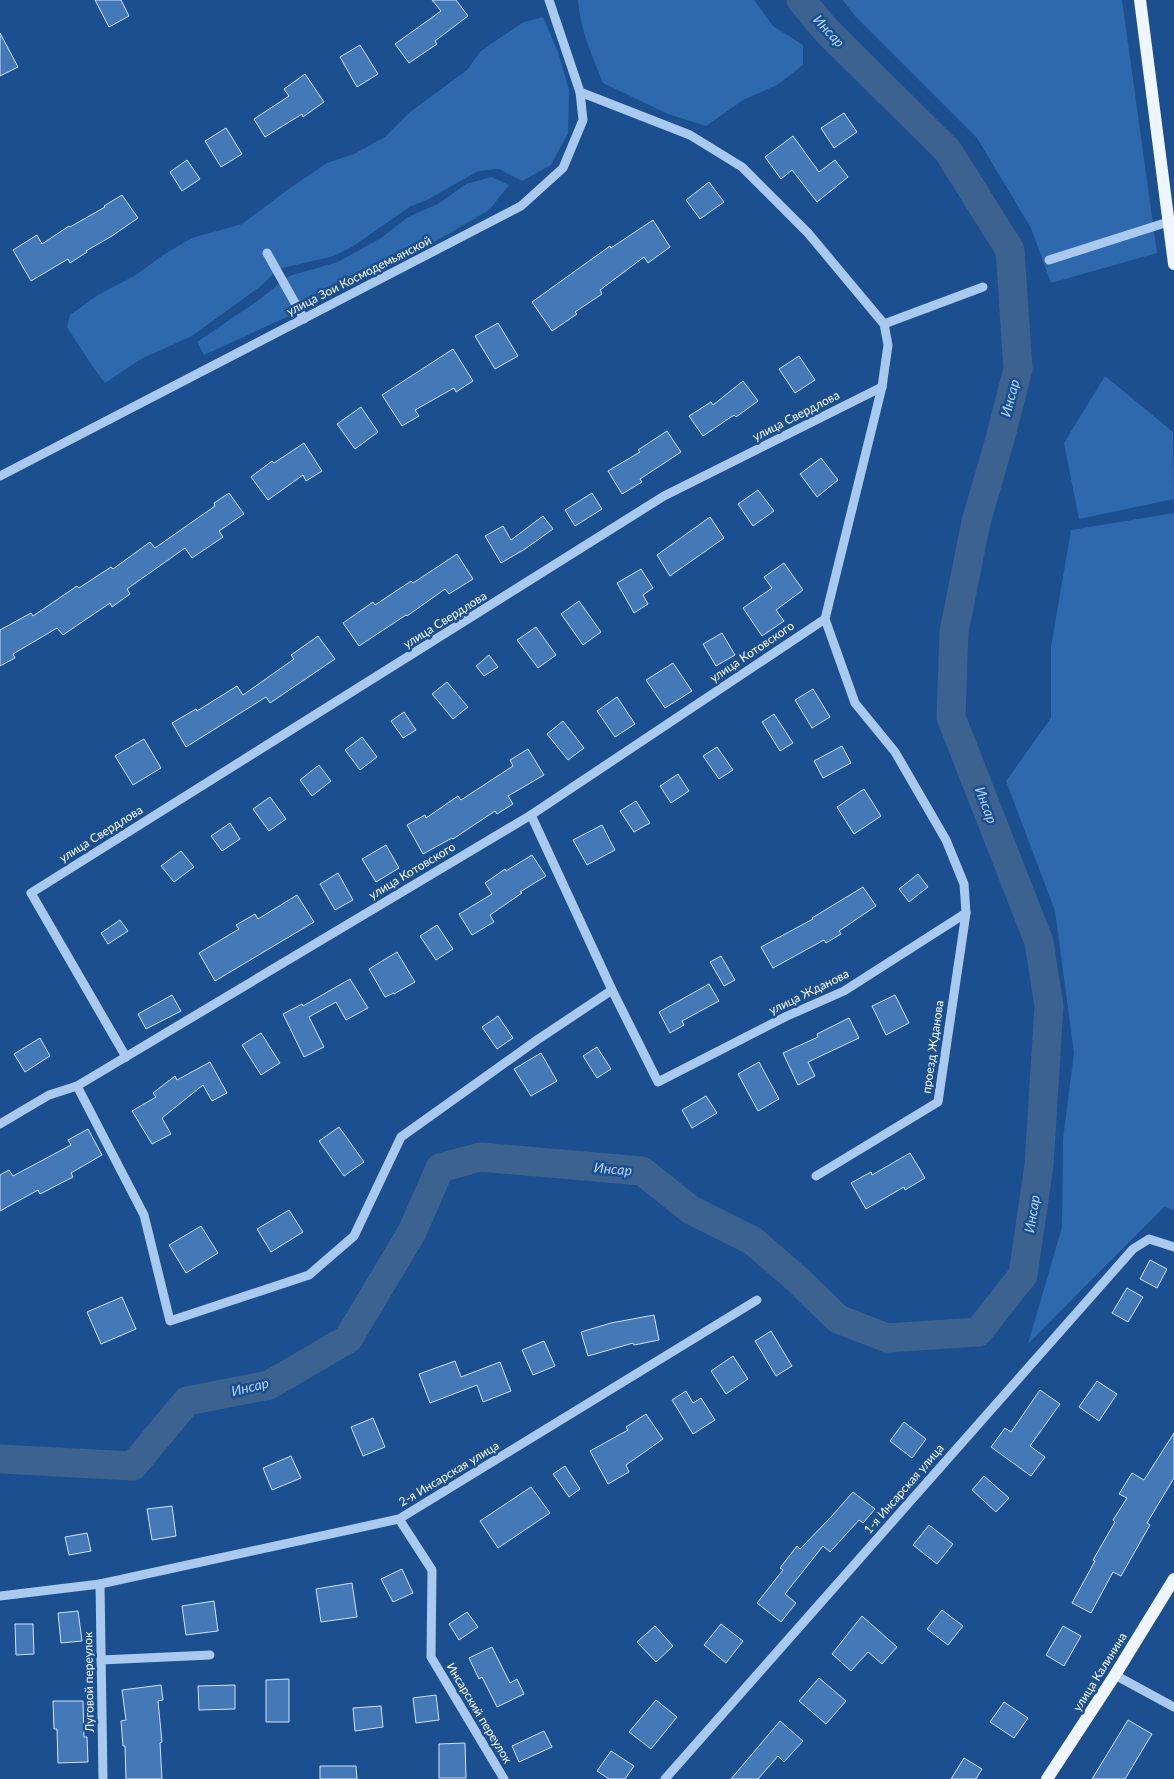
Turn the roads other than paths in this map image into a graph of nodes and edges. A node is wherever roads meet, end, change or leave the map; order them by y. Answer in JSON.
{"nodes":[{"id":1,"x":549,"y":0,"type":"edge"},
{"id":2,"x":1140,"y":0,"type":"edge"},
{"id":3,"x":580,"y":92,"type":"junction"},
{"id":4,"x":1168,"y":180,"type":"edge"},
{"id":5,"x":1168,"y":222,"type":"junction"},
{"id":6,"x":268,"y":253,"type":"dead end"},
{"id":7,"x":1049,"y":260,"type":"dead end"},
{"id":8,"x":1174,"y":264,"type":"edge"},
{"id":9,"x":983,"y":287,"type":"dead end"},
{"id":10,"x":304,"y":319,"type":"junction"},
{"id":11,"x":884,"y":324,"type":"junction"},
{"id":12,"x":882,"y":387,"type":"junction"},
{"id":13,"x":0,"y":476,"type":"edge"},
{"id":14,"x":825,"y":619,"type":"junction"},
{"id":15,"x":531,"y":815,"type":"junction"},
{"id":16,"x":966,"y":913,"type":"junction"},
{"id":17,"x":612,"y":990,"type":"junction"},
{"id":18,"x":126,"y":1057,"type":"junction"},
{"id":19,"x":77,"y":1086,"type":"junction"},
{"id":20,"x":0,"y":1124,"type":"edge"},
{"id":21,"x":816,"y":1176,"type":"dead end"},
{"id":22,"x":1174,"y":1247,"type":"edge"},
{"id":23,"x":757,"y":1300,"type":"dead end"},
{"id":24,"x":398,"y":1519,"type":"junction"},
{"id":25,"x":1174,"y":1579,"type":"edge"},
{"id":26,"x":100,"y":1584,"type":"junction"},
{"id":27,"x":0,"y":1596,"type":"edge"},
{"id":28,"x":210,"y":1654,"type":"dead end"},
{"id":29,"x":101,"y":1660,"type":"junction"},
{"id":30,"x":1115,"y":1675,"type":"junction"},
{"id":31,"x":1174,"y":1708,"type":"edge"},
{"id":32,"x":103,"y":1779,"type":"edge"},
{"id":33,"x":504,"y":1779,"type":"edge"},
{"id":34,"x":665,"y":1779,"type":"edge"},
{"id":35,"x":1047,"y":1779,"type":"edge"}],
"edges":[{"from":1,"to":3,"type":"street","name":"улица Зои Космодемьянской"},
{"from":2,"to":4,"type":"main road"},
{"from":3,"to":10,"type":"street","name":"улица Зои Космодемьянской"},
{"from":3,"to":11,"type":"street"},
{"from":4,"to":5,"type":"main road"},
{"from":5,"to":7,"type":"street"},
{"from":5,"to":8,"type":"main road"},
{"from":6,"to":10,"type":"street"},
{"from":9,"to":11,"type":"street"},
{"from":10,"to":13,"type":"street","name":"улица Зои Космодемьянской"},
{"from":11,"to":12,"type":"street"},
{"from":12,"to":14,"type":"street"},
{"from":12,"to":18,"type":"street","name":"улица Свердлова"},
{"from":14,"to":15,"type":"street","name":"улица Котовского"},
{"from":14,"to":16,"type":"street"},
{"from":15,"to":17,"type":"street"},
{"from":15,"to":18,"type":"street","name":"улица Котовского"},
{"from":16,"to":17,"type":"street","name":"улица Жданова"},
{"from":16,"to":21,"type":"street","name":"проезд Жданова"},
{"from":17,"to":19,"type":"street"},
{"from":18,"to":19,"type":"street","name":"улица Котовского"},
{"from":19,"to":20,"type":"street","name":"улица Котовского"},
{"from":22,"to":34,"type":"street","name":"1-я Инсарская улица"},
{"from":23,"to":24,"type":"street","name":"2-я Инсарская улица"},
{"from":24,"to":26,"type":"street","name":"2-я Инсарская улица"},
{"from":24,"to":33,"type":"street","name":"Инсарский переулок"},
{"from":25,"to":30,"type":"main road","name":"улица Калинина"},
{"from":26,"to":27,"type":"street","name":"2-я Инсарская улица"},
{"from":26,"to":29,"type":"street","name":"Луговой переулок"},
{"from":28,"to":29,"type":"street"},
{"from":29,"to":32,"type":"street","name":"Луговой переулок"},
{"from":30,"to":31,"type":"street"},
{"from":30,"to":35,"type":"main road","name":"улица Калинина"}]}
